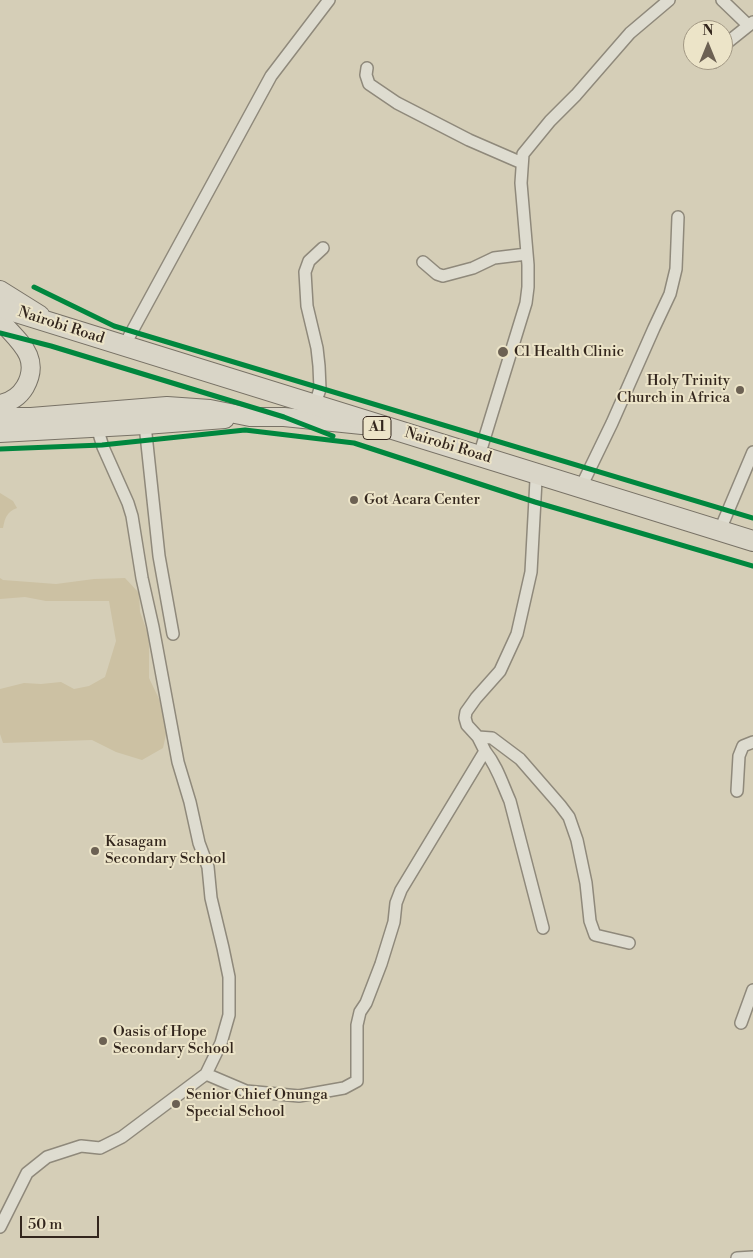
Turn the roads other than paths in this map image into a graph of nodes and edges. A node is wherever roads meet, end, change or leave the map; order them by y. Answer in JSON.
{"nodes":[{"id":1,"x":329,"y":0,"type":"edge"},
{"id":2,"x":669,"y":0,"type":"edge"},
{"id":3,"x":722,"y":0,"type":"edge"},
{"id":4,"x":751,"y":24,"type":"edge"},
{"id":5,"x":733,"y":38,"type":"edge"},
{"id":6,"x":367,"y":68,"type":"dead end"},
{"id":7,"x":522,"y":163,"type":"junction"},
{"id":8,"x":678,"y":217,"type":"dead end"},
{"id":9,"x":323,"y":248,"type":"dead end"},
{"id":10,"x":526,"y":254,"type":"junction"},
{"id":11,"x":423,"y":262,"type":"dead end"},
{"id":12,"x":0,"y":290,"type":"edge"},
{"id":13,"x":0,"y":307,"type":"edge"},
{"id":14,"x":0,"y":313,"type":"edge"},
{"id":15,"x":0,"y":320,"type":"edge"},
{"id":16,"x":51,"y":322,"type":"junction"},
{"id":17,"x":124,"y":346,"type":"junction"},
{"id":18,"x":7,"y":402,"type":"edge"},
{"id":19,"x":315,"y":404,"type":"junction"},
{"id":20,"x":0,"y":417,"type":"edge"},
{"id":21,"x":250,"y":417,"type":"junction"},
{"id":22,"x":145,"y":425,"type":"junction"},
{"id":23,"x":367,"y":425,"type":"junction"},
{"id":24,"x":97,"y":427,"type":"junction"},
{"id":25,"x":0,"y":433,"type":"edge"},
{"id":26,"x":753,"y":452,"type":"edge"},
{"id":27,"x":479,"y":456,"type":"junction"},
{"id":28,"x":536,"y":480,"type":"junction"},
{"id":29,"x":581,"y":487,"type":"junction"},
{"id":30,"x":720,"y":530,"type":"junction"},
{"id":31,"x":753,"y":541,"type":"edge"},
{"id":32,"x":753,"y":546,"type":"edge"},
{"id":33,"x":173,"y":634,"type":"dead end"},
{"id":34,"x":478,"y":737,"type":"junction"},
{"id":35,"x":753,"y":742,"type":"edge"},
{"id":36,"x":485,"y":751,"type":"junction"},
{"id":37,"x":737,"y":791,"type":"dead end"},
{"id":38,"x":543,"y":928,"type":"dead end"},
{"id":39,"x":629,"y":943,"type":"dead end"},
{"id":40,"x":753,"y":990,"type":"edge"},
{"id":41,"x":741,"y":1023,"type":"dead end"},
{"id":42,"x":206,"y":1074,"type":"junction"},
{"id":43,"x":0,"y":1227,"type":"edge"},
{"id":44,"x":753,"y":1257,"type":"edge"},
{"id":45,"x":737,"y":1258,"type":"edge"}],
"edges":[{"from":1,"to":17,"type":"street"},
{"from":2,"to":7,"type":"street"},
{"from":3,"to":4,"type":"street"},
{"from":4,"to":5,"type":"street"},
{"from":6,"to":7,"type":"street"},
{"from":7,"to":10,"type":"street"},
{"from":8,"to":29,"type":"street"},
{"from":9,"to":19,"type":"street"},
{"from":10,"to":11,"type":"street"},
{"from":10,"to":27,"type":"street"},
{"from":12,"to":16,"type":"main road"},
{"from":13,"to":16,"type":"highway","name":"Nairobi Road","number":"A1"},
{"from":14,"to":23,"type":"highway","name":"Nairobi Road","number":"A1"},
{"from":15,"to":18,"type":"main road"},
{"from":16,"to":17,"type":"highway","name":"Nairobi Road","number":"A1"},
{"from":17,"to":19,"type":"highway","name":"Nairobi Road","number":"A1"},
{"from":19,"to":27,"type":"highway","name":"Nairobi Road","number":"A1"},
{"from":20,"to":21,"type":"main road"},
{"from":21,"to":22,"type":"main road"},
{"from":21,"to":23,"type":"main road"},
{"from":22,"to":24,"type":"main road"},
{"from":22,"to":33,"type":"street"},
{"from":23,"to":28,"type":"highway","name":"Nairobi Road","number":"A1"},
{"from":24,"to":25,"type":"main road"},
{"from":24,"to":42,"type":"street"},
{"from":26,"to":30,"type":"street"},
{"from":27,"to":29,"type":"highway","name":"Nairobi Road","number":"A1"},
{"from":28,"to":32,"type":"highway","name":"Nairobi Road","number":"A1"},
{"from":28,"to":34,"type":"street"},
{"from":29,"to":30,"type":"highway","name":"Nairobi Road","number":"A1"},
{"from":30,"to":31,"type":"highway","name":"Nairobi Road","number":"A1"},
{"from":34,"to":36,"type":"street"},
{"from":34,"to":39,"type":"street"},
{"from":35,"to":37,"type":"street"},
{"from":36,"to":38,"type":"street"},
{"from":36,"to":42,"type":"street"},
{"from":40,"to":41,"type":"street"},
{"from":42,"to":43,"type":"street"},
{"from":44,"to":45,"type":"street"}]}
